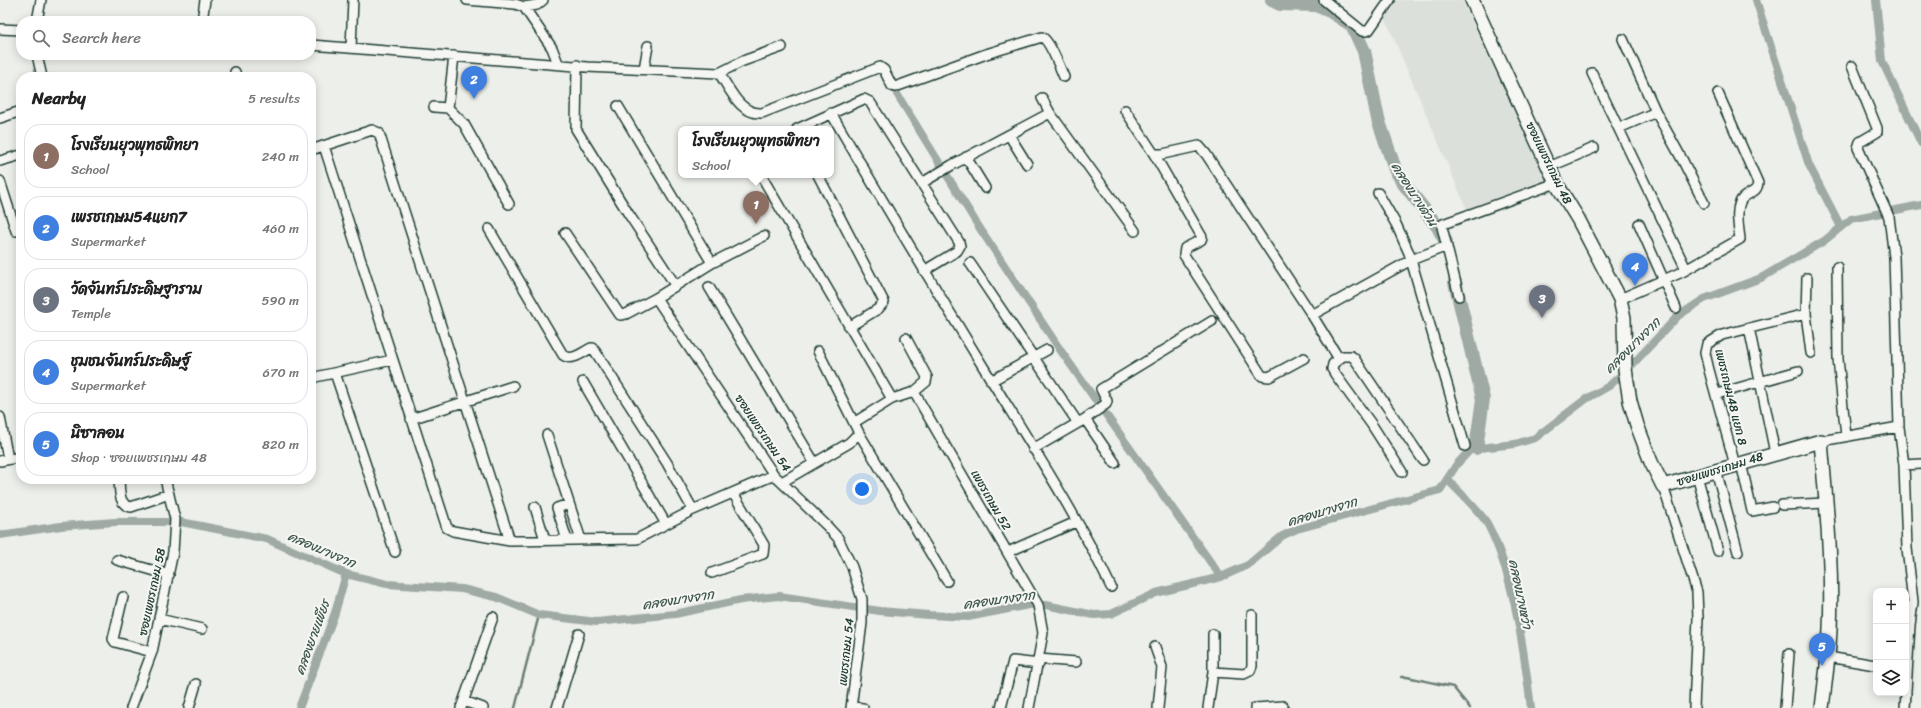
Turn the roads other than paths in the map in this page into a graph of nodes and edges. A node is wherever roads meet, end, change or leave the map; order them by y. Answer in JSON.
{"nodes":[{"id":1,"x":41,"y":0,"type":"edge"},
{"id":2,"x":205,"y":0,"type":"edge"},
{"id":3,"x":353,"y":0,"type":"edge"},
{"id":4,"x":467,"y":0,"type":"edge"},
{"id":5,"x":544,"y":0,"type":"edge"},
{"id":6,"x":1324,"y":0,"type":"edge"},
{"id":7,"x":1390,"y":0,"type":"edge"},
{"id":8,"x":1472,"y":0,"type":"edge"},
{"id":9,"x":524,"y":7,"type":"junction"},
{"id":10,"x":39,"y":16,"type":"edge"},
{"id":11,"x":203,"y":16,"type":"edge"},
{"id":12,"x":0,"y":29,"type":"edge"},
{"id":13,"x":16,"y":30,"type":"edge"},
{"id":14,"x":1623,"y":39,"type":"dead end"},
{"id":15,"x":316,"y":45,"type":"edge"},
{"id":16,"x":648,"y":46,"type":"dead end"},
{"id":17,"x":782,"y":47,"type":"dead end"},
{"id":18,"x":350,"y":48,"type":"junction"},
{"id":19,"x":454,"y":56,"type":"junction"},
{"id":20,"x":38,"y":60,"type":"edge"},
{"id":21,"x":558,"y":63,"type":"junction"},
{"id":22,"x":577,"y":65,"type":"junction"},
{"id":23,"x":1852,"y":66,"type":"dead end"},
{"id":24,"x":644,"y":69,"type":"junction"},
{"id":25,"x":41,"y":72,"type":"edge"},
{"id":26,"x":719,"y":73,"type":"junction"},
{"id":27,"x":1592,"y":73,"type":"dead end"},
{"id":28,"x":1064,"y":77,"type":"dead end"},
{"id":29,"x":1718,"y":93,"type":"dead end"},
{"id":30,"x":1042,"y":98,"type":"dead end"},
{"id":31,"x":618,"y":106,"type":"dead end"},
{"id":32,"x":434,"y":107,"type":"dead end"},
{"id":33,"x":448,"y":108,"type":"junction"},
{"id":34,"x":1125,"y":110,"type":"dead end"},
{"id":35,"x":1656,"y":112,"type":"junction"},
{"id":36,"x":16,"y":113,"type":"edge"},
{"id":37,"x":831,"y":113,"type":"junction"},
{"id":38,"x":1050,"y":113,"type":"junction"},
{"id":39,"x":0,"y":118,"type":"edge"},
{"id":40,"x":803,"y":126,"type":"edge"},
{"id":41,"x":1619,"y":128,"type":"junction"},
{"id":42,"x":1010,"y":135,"type":"junction"},
{"id":43,"x":324,"y":146,"type":"junction"},
{"id":44,"x":316,"y":148,"type":"edge"},
{"id":45,"x":1594,"y":148,"type":"dead end"},
{"id":46,"x":1154,"y":154,"type":"junction"},
{"id":47,"x":16,"y":156,"type":"edge"},
{"id":48,"x":966,"y":157,"type":"junction"},
{"id":49,"x":0,"y":161,"type":"edge"},
{"id":50,"x":1027,"y":164,"type":"dead end"},
{"id":51,"x":1548,"y":167,"type":"junction"},
{"id":52,"x":763,"y":178,"type":"edge"},
{"id":53,"x":820,"y":178,"type":"edge"},
{"id":54,"x":0,"y":181,"type":"edge"},
{"id":55,"x":922,"y":183,"type":"junction"},
{"id":56,"x":1556,"y":183,"type":"junction"},
{"id":57,"x":985,"y":188,"type":"dead end"},
{"id":58,"x":1378,"y":193,"type":"dead end"},
{"id":59,"x":1704,"y":203,"type":"dead end"},
{"id":60,"x":509,"y":204,"type":"dead end"},
{"id":61,"x":1639,"y":224,"type":"dead end"},
{"id":62,"x":489,"y":229,"type":"dead end"},
{"id":63,"x":16,"y":231,"type":"dead end"},
{"id":64,"x":1135,"y":231,"type":"dead end"},
{"id":65,"x":565,"y":233,"type":"dead end"},
{"id":66,"x":764,"y":236,"type":"dead end"},
{"id":67,"x":1442,"y":247,"type":"junction"},
{"id":68,"x":1412,"y":260,"type":"junction"},
{"id":69,"x":712,"y":263,"type":"junction"},
{"id":70,"x":970,"y":264,"type":"dead end"},
{"id":71,"x":1837,"y":267,"type":"dead end"},
{"id":72,"x":1686,"y":268,"type":"junction"},
{"id":73,"x":924,"y":271,"type":"junction"},
{"id":74,"x":1807,"y":278,"type":"dead end"},
{"id":75,"x":1664,"y":280,"type":"junction"},
{"id":76,"x":676,"y":286,"type":"junction"},
{"id":77,"x":709,"y":287,"type":"dead end"},
{"id":78,"x":1459,"y":296,"type":"dead end"},
{"id":79,"x":656,"y":298,"type":"junction"},
{"id":80,"x":1620,"y":299,"type":"junction"},
{"id":81,"x":1676,"y":308,"type":"dead end"},
{"id":82,"x":1806,"y":314,"type":"junction"},
{"id":83,"x":1312,"y":315,"type":"junction"},
{"id":84,"x":1212,"y":321,"type":"dead end"},
{"id":85,"x":849,"y":327,"type":"junction"},
{"id":86,"x":1749,"y":328,"type":"junction"},
{"id":87,"x":906,"y":338,"type":"dead end"},
{"id":88,"x":818,"y":350,"type":"dead end"},
{"id":89,"x":1047,"y":350,"type":"dead end"},
{"id":90,"x":1811,"y":353,"type":"dead end"},
{"id":91,"x":1033,"y":358,"type":"junction"},
{"id":92,"x":1304,"y":358,"type":"dead end"},
{"id":93,"x":1339,"y":359,"type":"junction"},
{"id":94,"x":392,"y":360,"type":"junction"},
{"id":95,"x":1798,"y":371,"type":"dead end"},
{"id":96,"x":335,"y":373,"type":"junction"},
{"id":97,"x":316,"y":377,"type":"edge"},
{"id":98,"x":991,"y":381,"type":"junction"},
{"id":99,"x":583,"y":382,"type":"dead end"},
{"id":100,"x":1760,"y":382,"type":"junction"},
{"id":101,"x":513,"y":386,"type":"dead end"},
{"id":102,"x":914,"y":392,"type":"junction"},
{"id":103,"x":1717,"y":394,"type":"junction"},
{"id":104,"x":892,"y":399,"type":"junction"},
{"id":105,"x":466,"y":400,"type":"junction"},
{"id":106,"x":0,"y":417,"type":"edge"},
{"id":107,"x":411,"y":418,"type":"junction"},
{"id":108,"x":1082,"y":421,"type":"junction"},
{"id":109,"x":855,"y":422,"type":"junction"},
{"id":110,"x":1899,"y":427,"type":"junction"},
{"id":111,"x":859,"y":433,"type":"junction"},
{"id":112,"x":547,"y":436,"type":"dead end"},
{"id":113,"x":1846,"y":436,"type":"junction"},
{"id":114,"x":1821,"y":441,"type":"junction"},
{"id":115,"x":1465,"y":446,"type":"dead end"},
{"id":116,"x":1033,"y":449,"type":"junction"},
{"id":117,"x":1775,"y":453,"type":"junction"},
{"id":118,"x":16,"y":458,"type":"edge"},
{"id":119,"x":4,"y":460,"type":"edge"},
{"id":120,"x":1423,"y":460,"type":"dead end"},
{"id":121,"x":814,"y":462,"type":"junction"},
{"id":122,"x":1115,"y":463,"type":"dead end"},
{"id":123,"x":1738,"y":464,"type":"junction"},
{"id":124,"x":1921,"y":464,"type":"edge"},
{"id":125,"x":1904,"y":465,"type":"junction"},
{"id":126,"x":1716,"y":470,"type":"junction"},
{"id":127,"x":1402,"y":472,"type":"dead end"},
{"id":128,"x":774,"y":475,"type":"junction"},
{"id":129,"x":1697,"y":476,"type":"junction"},
{"id":130,"x":782,"y":482,"type":"junction"},
{"id":131,"x":120,"y":484,"type":"edge"},
{"id":132,"x":166,"y":484,"type":"edge"},
{"id":133,"x":1663,"y":486,"type":"junction"},
{"id":134,"x":733,"y":493,"type":"junction"},
{"id":135,"x":169,"y":494,"type":"junction"},
{"id":136,"x":554,"y":499,"type":"dead end"},
{"id":137,"x":1826,"y":503,"type":"junction"},
{"id":138,"x":569,"y":504,"type":"junction"},
{"id":139,"x":535,"y":507,"type":"dead end"},
{"id":140,"x":557,"y":508,"type":"junction"},
{"id":141,"x":692,"y":510,"type":"junction"},
{"id":142,"x":1076,"y":522,"type":"junction"},
{"id":143,"x":666,"y":524,"type":"junction"},
{"id":144,"x":545,"y":540,"type":"junction"},
{"id":145,"x":567,"y":540,"type":"junction"},
{"id":146,"x":581,"y":540,"type":"junction"},
{"id":147,"x":510,"y":541,"type":"junction"},
{"id":148,"x":1718,"y":551,"type":"dead end"},
{"id":149,"x":395,"y":552,"type":"dead end"},
{"id":150,"x":1008,"y":552,"type":"junction"},
{"id":151,"x":1738,"y":552,"type":"dead end"},
{"id":152,"x":116,"y":560,"type":"dead end"},
{"id":153,"x":712,"y":573,"type":"dead end"},
{"id":154,"x":169,"y":575,"type":"junction"},
{"id":155,"x":947,"y":581,"type":"dead end"},
{"id":156,"x":1111,"y":587,"type":"dead end"},
{"id":157,"x":123,"y":597,"type":"dead end"},
{"id":158,"x":862,"y":598,"type":"joint"},
{"id":159,"x":1252,"y":615,"type":"dead end"},
{"id":160,"x":493,"y":617,"type":"dead end"},
{"id":161,"x":159,"y":619,"type":"junction"},
{"id":162,"x":202,"y":629,"type":"dead end"},
{"id":163,"x":579,"y":634,"type":"dead end"},
{"id":164,"x":1213,"y":634,"type":"dead end"},
{"id":165,"x":1155,"y":647,"type":"dead end"},
{"id":166,"x":152,"y":652,"type":"junction"},
{"id":167,"x":1789,"y":654,"type":"dead end"},
{"id":168,"x":1828,"y":657,"type":"junction"},
{"id":169,"x":1908,"y":660,"type":"edge"},
{"id":170,"x":1039,"y":661,"type":"junction"},
{"id":171,"x":1076,"y":662,"type":"dead end"},
{"id":172,"x":1873,"y":665,"type":"edge"},
{"id":173,"x":1213,"y":672,"type":"junction"},
{"id":174,"x":196,"y":684,"type":"dead end"},
{"id":175,"x":1906,"y":696,"type":"edge"},
{"id":176,"x":463,"y":705,"type":"edge"},
{"id":177,"x":1283,"y":706,"type":"dead end"},
{"id":178,"x":851,"y":707,"type":"edge"},
{"id":179,"x":131,"y":708,"type":"edge"},
{"id":180,"x":189,"y":708,"type":"edge"},
{"id":181,"x":484,"y":708,"type":"edge"},
{"id":182,"x":557,"y":708,"type":"edge"},
{"id":183,"x":863,"y":708,"type":"edge"},
{"id":184,"x":1001,"y":708,"type":"edge"},
{"id":185,"x":1029,"y":708,"type":"edge"},
{"id":186,"x":1158,"y":708,"type":"edge"},
{"id":187,"x":1208,"y":708,"type":"edge"},
{"id":188,"x":1255,"y":708,"type":"edge"},
{"id":189,"x":1694,"y":708,"type":"edge"},
{"id":190,"x":1785,"y":708,"type":"edge"},
{"id":191,"x":1822,"y":708,"type":"edge"},
{"id":192,"x":1905,"y":708,"type":"edge"}],
"edges":[{"from":1,"to":10,"type":"street"},
{"from":2,"to":11,"type":"street"},
{"from":3,"to":18,"type":"street"},
{"from":4,"to":9,"type":"street"},
{"from":5,"to":9,"type":"street"},
{"from":6,"to":7,"type":"street"},
{"from":8,"to":51,"type":"street","name":"ซอยเพชรเกษม 48"},
{"from":9,"to":21,"type":"street"},
{"from":12,"to":13,"type":"street"},
{"from":14,"to":35,"type":"street"},
{"from":15,"to":18,"type":"street"},
{"from":16,"to":24,"type":"street"},
{"from":17,"to":26,"type":"street"},
{"from":18,"to":19,"type":"street"},
{"from":19,"to":21,"type":"street"},
{"from":19,"to":33,"type":"street"},
{"from":20,"to":25,"type":"street"},
{"from":21,"to":22,"type":"street"},
{"from":22,"to":24,"type":"street"},
{"from":22,"to":76,"type":"street"},
{"from":23,"to":110,"type":"street"},
{"from":24,"to":26,"type":"street"},
{"from":26,"to":28,"type":"street"},
{"from":27,"to":41,"type":"street"},
{"from":29,"to":72,"type":"street"},
{"from":30,"to":38,"type":"street"},
{"from":31,"to":69,"type":"street"},
{"from":32,"to":33,"type":"street"},
{"from":33,"to":60,"type":"street"},
{"from":34,"to":46,"type":"street"},
{"from":35,"to":41,"type":"street"},
{"from":35,"to":59,"type":"street"},
{"from":36,"to":39,"type":"street"},
{"from":37,"to":40,"type":"street"},
{"from":37,"to":55,"type":"street"},
{"from":37,"to":73,"type":"street"},
{"from":38,"to":42,"type":"street"},
{"from":38,"to":64,"type":"street"},
{"from":41,"to":72,"type":"street"},
{"from":42,"to":48,"type":"street"},
{"from":42,"to":50,"type":"street"},
{"from":43,"to":44,"type":"street"},
{"from":43,"to":94,"type":"street"},
{"from":43,"to":105,"type":"street"},
{"from":45,"to":51,"type":"street"},
{"from":46,"to":83,"type":"street"},
{"from":46,"to":92,"type":"street"},
{"from":47,"to":49,"type":"street"},
{"from":48,"to":55,"type":"street"},
{"from":48,"to":57,"type":"street"},
{"from":51,"to":56,"type":"street","name":"ซอยเพชรเกษม 48"},
{"from":52,"to":85,"type":"street"},
{"from":53,"to":85,"type":"street"},
{"from":54,"to":63,"type":"street"},
{"from":55,"to":73,"type":"street"},
{"from":56,"to":67,"type":"street"},
{"from":56,"to":80,"type":"street","name":"ซอยเพชรเกษม 48"},
{"from":58,"to":68,"type":"street"},
{"from":61,"to":75,"type":"street"},
{"from":62,"to":141,"type":"street"},
{"from":65,"to":79,"type":"street"},
{"from":66,"to":69,"type":"street"},
{"from":67,"to":68,"type":"street"},
{"from":67,"to":78,"type":"street"},
{"from":68,"to":83,"type":"street"},
{"from":68,"to":115,"type":"street"},
{"from":69,"to":76,"type":"street"},
{"from":70,"to":91,"type":"street"},
{"from":71,"to":113,"type":"street"},
{"from":72,"to":75,"type":"street"},
{"from":73,"to":98,"type":"street"},
{"from":74,"to":82,"type":"street"},
{"from":75,"to":80,"type":"street"},
{"from":75,"to":81,"type":"street"},
{"from":76,"to":79,"type":"street"},
{"from":77,"to":121,"type":"street"},
{"from":79,"to":128,"type":"street","name":"ซอยเพชรเกษม 54"},
{"from":80,"to":133,"type":"street","name":"ซอยเพชรเกษม 48"},
{"from":82,"to":86,"type":"street","name":"เพชรเกษม48 แยก 8"},
{"from":82,"to":90,"type":"street"},
{"from":83,"to":93,"type":"street"},
{"from":84,"to":108,"type":"street"},
{"from":85,"to":104,"type":"street"},
{"from":86,"to":100,"type":"street"},
{"from":86,"to":103,"type":"street","name":"เพชรเกษม48 แยก 8"},
{"from":87,"to":102,"type":"street"},
{"from":88,"to":109,"type":"street"},
{"from":89,"to":91,"type":"street"},
{"from":91,"to":98,"type":"street"},
{"from":91,"to":108,"type":"street"},
{"from":93,"to":120,"type":"street"},
{"from":93,"to":127,"type":"street"},
{"from":94,"to":96,"type":"street"},
{"from":94,"to":107,"type":"street"},
{"from":95,"to":100,"type":"street"},
{"from":96,"to":97,"type":"street"},
{"from":96,"to":149,"type":"street"},
{"from":98,"to":116,"type":"street"},
{"from":99,"to":143,"type":"street"},
{"from":100,"to":103,"type":"street"},
{"from":100,"to":117,"type":"street"},
{"from":101,"to":105,"type":"street"},
{"from":102,"to":104,"type":"street"},
{"from":102,"to":150,"type":"street","name":"เพชรเกษม 52"},
{"from":103,"to":123,"type":"street","name":"เพชรเกษม48 แยก 8"},
{"from":104,"to":109,"type":"street"},
{"from":105,"to":107,"type":"street"},
{"from":105,"to":147,"type":"street"},
{"from":106,"to":119,"type":"street"},
{"from":107,"to":147,"type":"street"},
{"from":108,"to":116,"type":"street"},
{"from":108,"to":122,"type":"street"},
{"from":109,"to":111,"type":"street"},
{"from":110,"to":113,"type":"street"},
{"from":110,"to":125,"type":"street"},
{"from":111,"to":121,"type":"street"},
{"from":111,"to":155,"type":"street"},
{"from":112,"to":138,"type":"street"},
{"from":113,"to":114,"type":"street"},
{"from":114,"to":117,"type":"street","name":"ซอยเพชรเกษม 48"},
{"from":114,"to":137,"type":"street"},
{"from":116,"to":142,"type":"street"},
{"from":117,"to":123,"type":"street","name":"ซอยเพชรเกษม 48"},
{"from":118,"to":119,"type":"street"},
{"from":121,"to":130,"type":"street"},
{"from":123,"to":126,"type":"street","name":"ซอยเพชรเกษม 48"},
{"from":123,"to":137,"type":"street","name":"เพชรเกษม48 แยก 8"},
{"from":124,"to":125,"type":"street"},
{"from":125,"to":169,"type":"street"},
{"from":126,"to":129,"type":"street","name":"ซอยเพชรเกษม 48"},
{"from":126,"to":151,"type":"street"},
{"from":128,"to":130,"type":"street","name":"ซอยเพชรเกษม 54"},
{"from":128,"to":134,"type":"street"},
{"from":129,"to":133,"type":"street","name":"ซอยเพชรเกษม 48"},
{"from":129,"to":148,"type":"street"},
{"from":130,"to":158,"type":"street","name":"ซอยเพชรเกษม 54"},
{"from":131,"to":135,"type":"street"},
{"from":132,"to":135,"type":"street","name":"ซอยเพชรเกษม 58"},
{"from":133,"to":189,"type":"street"},
{"from":134,"to":141,"type":"street"},
{"from":134,"to":153,"type":"street"},
{"from":135,"to":154,"type":"street","name":"ซอยเพชรเกษม 58"},
{"from":136,"to":140,"type":"street"},
{"from":137,"to":168,"type":"street"},
{"from":138,"to":140,"type":"street"},
{"from":138,"to":146,"type":"street"},
{"from":139,"to":144,"type":"street"},
{"from":140,"to":145,"type":"street"},
{"from":141,"to":143,"type":"street"},
{"from":142,"to":150,"type":"street"},
{"from":142,"to":156,"type":"street"},
{"from":143,"to":146,"type":"street"},
{"from":144,"to":145,"type":"street"},
{"from":144,"to":147,"type":"street"},
{"from":145,"to":146,"type":"street"},
{"from":150,"to":170,"type":"street","name":"เพชรเกษม 52"},
{"from":152,"to":154,"type":"street"},
{"from":154,"to":161,"type":"street","name":"ซอยเพชรเกษม 58"},
{"from":157,"to":166,"type":"street"},
{"from":158,"to":178,"type":"street","name":"เพชรเกษม 54"},
{"from":159,"to":173,"type":"street"},
{"from":160,"to":176,"type":"street"},
{"from":161,"to":162,"type":"street"},
{"from":161,"to":166,"type":"street","name":"ซอยเพชรเกษม 58"},
{"from":163,"to":182,"type":"street"},
{"from":164,"to":173,"type":"street"},
{"from":165,"to":186,"type":"street"},
{"from":166,"to":179,"type":"street","name":"ซอยเพชรเกษม 58"},
{"from":167,"to":190,"type":"street"},
{"from":168,"to":172,"type":"street"},
{"from":168,"to":191,"type":"street"},
{"from":170,"to":171,"type":"street"},
{"from":170,"to":184,"type":"street"},
{"from":170,"to":185,"type":"street","name":"เพชรเกษม 52"},
{"from":173,"to":187,"type":"street"},
{"from":174,"to":180,"type":"street"},
{"from":175,"to":192,"type":"street"},
{"from":176,"to":181,"type":"street"},
{"from":177,"to":188,"type":"street"},
{"from":178,"to":183,"type":"street"}]}
